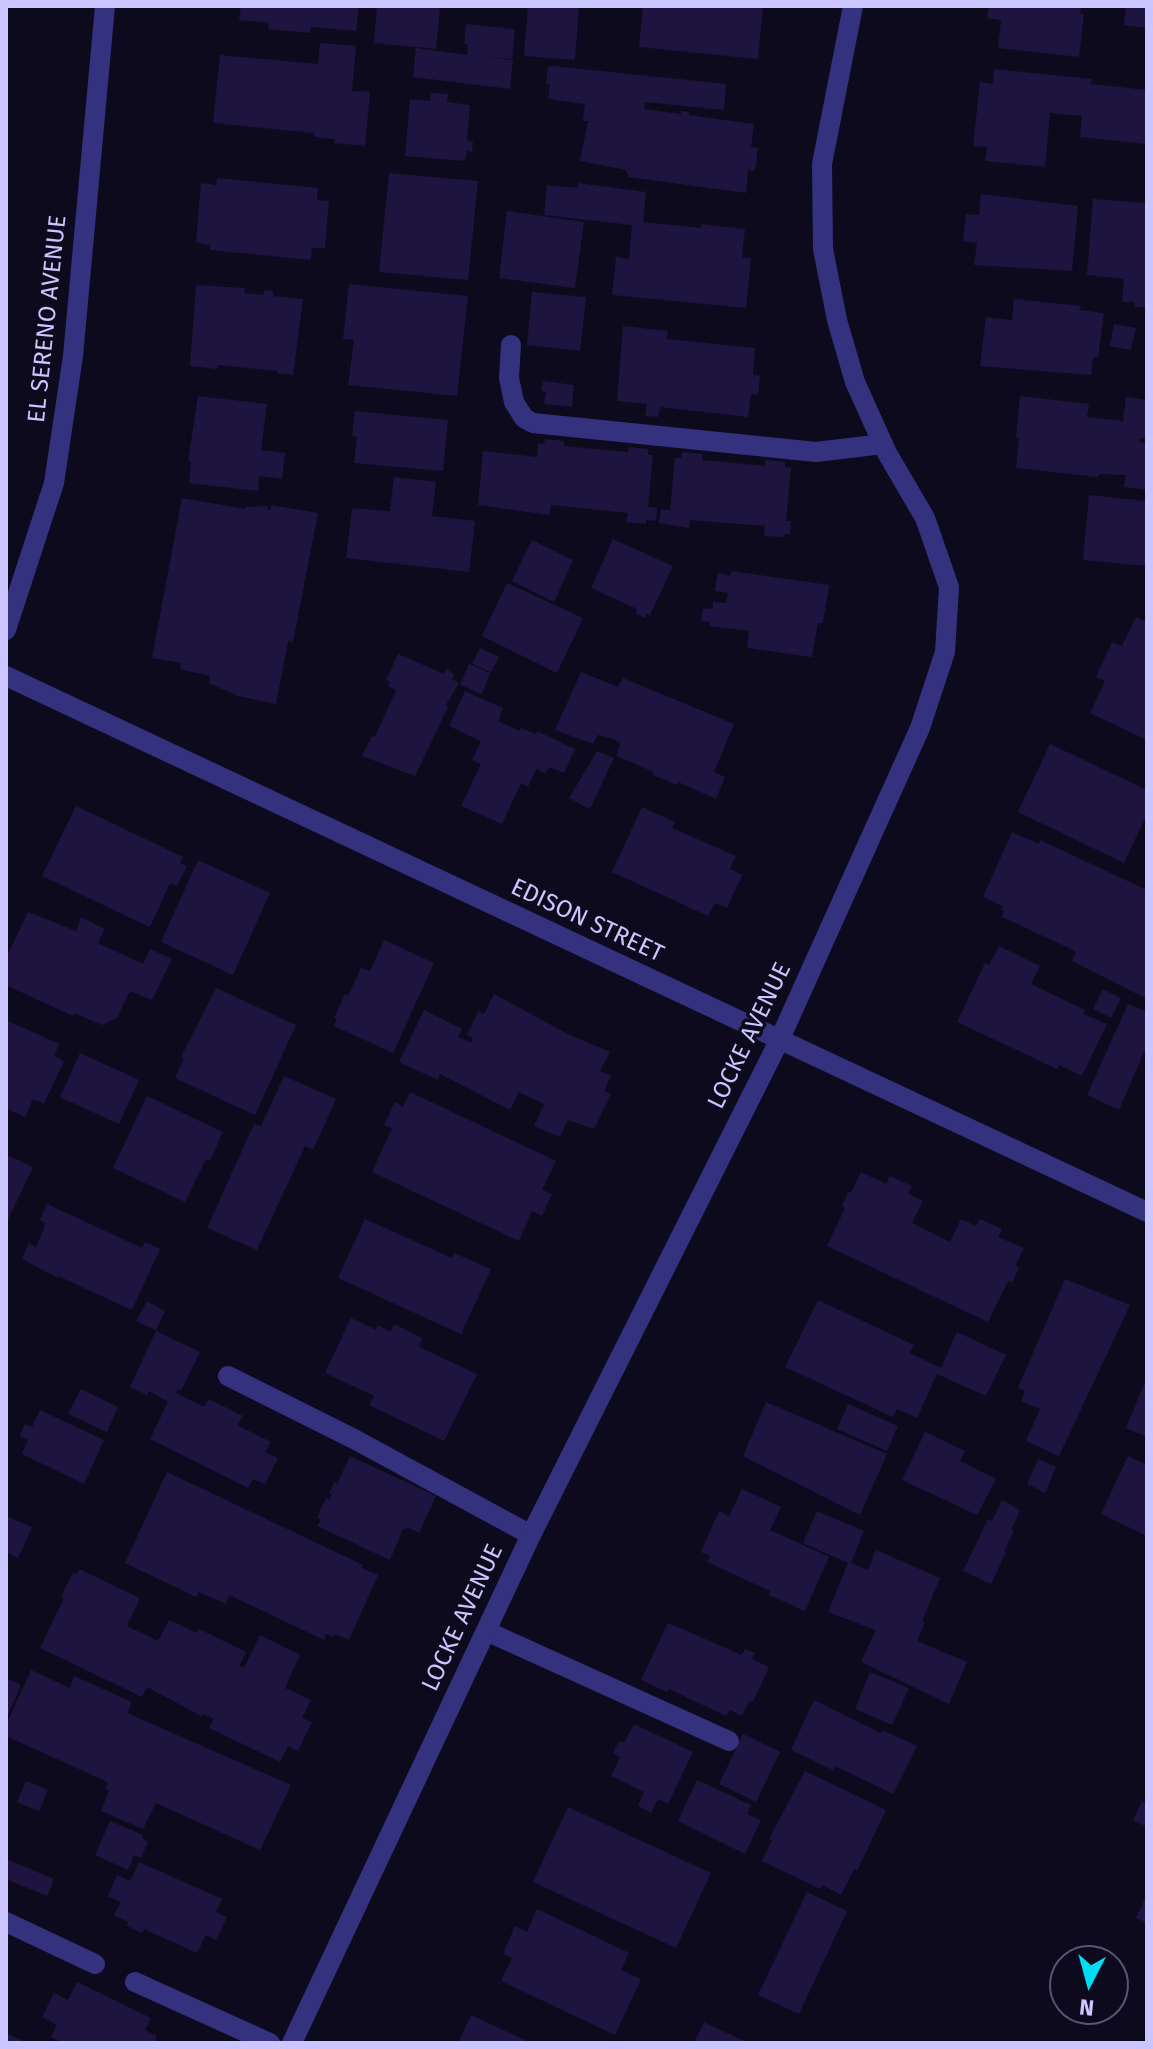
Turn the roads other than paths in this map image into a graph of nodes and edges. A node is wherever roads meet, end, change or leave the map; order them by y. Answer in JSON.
{"nodes":[{"id":1,"x":105,"y":6,"type":"edge"},
{"id":2,"x":853,"y":6,"type":"edge"},
{"id":3,"x":511,"y":345,"type":"dead end"},
{"id":4,"x":883,"y":444,"type":"junction"},
{"id":5,"x":6,"y":630,"type":"edge"},
{"id":6,"x":6,"y":676,"type":"edge"},
{"id":7,"x":779,"y":1041,"type":"junction"},
{"id":8,"x":1147,"y":1212,"type":"edge"},
{"id":9,"x":228,"y":1376,"type":"dead end"},
{"id":10,"x":531,"y":1535,"type":"junction"},
{"id":11,"x":486,"y":1631,"type":"junction"},
{"id":12,"x":729,"y":1741,"type":"dead end"},
{"id":13,"x":6,"y":1922,"type":"edge"},
{"id":14,"x":95,"y":1964,"type":"dead end"},
{"id":15,"x":135,"y":1982,"type":"dead end"},
{"id":16,"x":270,"y":2043,"type":"edge"},
{"id":17,"x":292,"y":2043,"type":"edge"}],
"edges":[{"from":1,"to":5,"type":"street","name":"EL SERENO AVENUE"},
{"from":2,"to":4,"type":"street","name":"LOCKE AVENUE"},
{"from":3,"to":4,"type":"street"},
{"from":4,"to":7,"type":"street","name":"LOCKE AVENUE"},
{"from":6,"to":7,"type":"street","name":"EDISON STREET"},
{"from":7,"to":8,"type":"street","name":"EDISON STREET"},
{"from":7,"to":10,"type":"street","name":"LOCKE AVENUE"},
{"from":9,"to":10,"type":"street"},
{"from":10,"to":11,"type":"street","name":"LOCKE AVENUE"},
{"from":11,"to":12,"type":"street"},
{"from":11,"to":17,"type":"street","name":"LOCKE AVENUE"},
{"from":13,"to":14,"type":"street"},
{"from":15,"to":16,"type":"street"}]}
